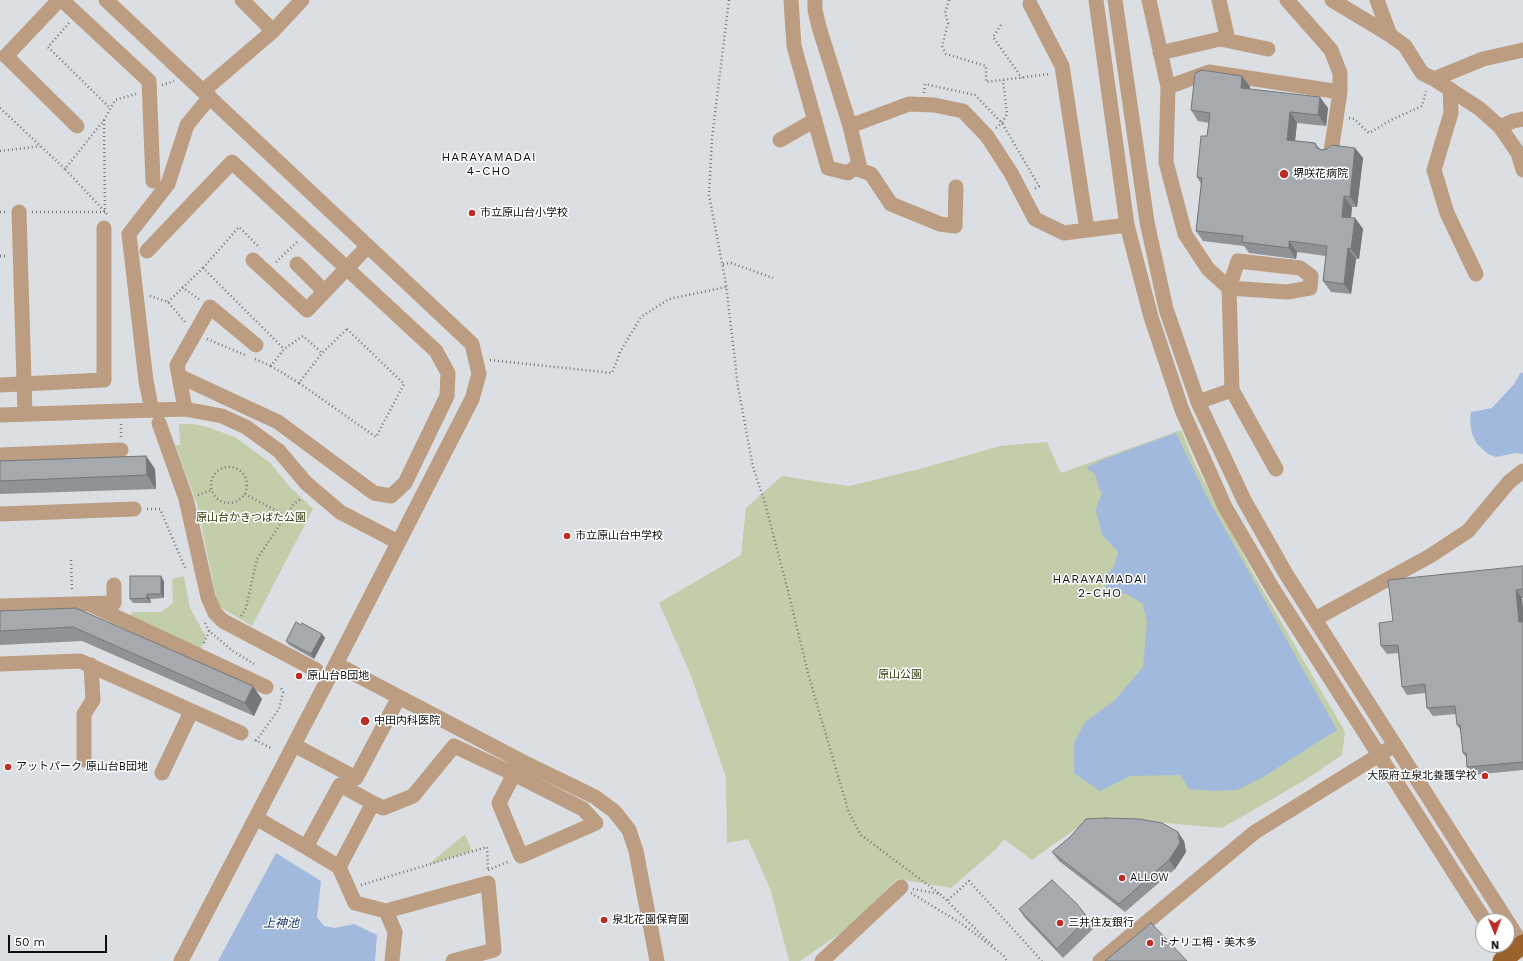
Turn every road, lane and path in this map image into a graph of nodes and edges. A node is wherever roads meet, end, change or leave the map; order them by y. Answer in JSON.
{"nodes":[{"id":1,"x":59,"y":0,"type":"edge"},
{"id":2,"x":62,"y":0,"type":"edge"},
{"id":3,"x":106,"y":0,"type":"edge"},
{"id":4,"x":242,"y":0,"type":"edge"},
{"id":5,"x":302,"y":0,"type":"edge"},
{"id":6,"x":729,"y":0,"type":"edge"},
{"id":7,"x":791,"y":0,"type":"edge"},
{"id":8,"x":815,"y":0,"type":"edge"},
{"id":9,"x":949,"y":0,"type":"edge"},
{"id":10,"x":1096,"y":0,"type":"edge"},
{"id":11,"x":1115,"y":0,"type":"edge"},
{"id":12,"x":1149,"y":0,"type":"edge"},
{"id":13,"x":1219,"y":0,"type":"edge"},
{"id":14,"x":1287,"y":0,"type":"edge"},
{"id":15,"x":1332,"y":0,"type":"edge"},
{"id":16,"x":1377,"y":0,"type":"edge"},
{"id":17,"x":1030,"y":4,"type":"dead end"},
{"id":18,"x":77,"y":14,"type":"junction"},
{"id":19,"x":1000,"y":25,"type":"dead end"},
{"id":20,"x":273,"y":31,"type":"junction"},
{"id":21,"x":1390,"y":35,"type":"junction"},
{"id":22,"x":1228,"y":40,"type":"junction"},
{"id":23,"x":1268,"y":49,"type":"dead end"},
{"id":24,"x":1523,"y":50,"type":"edge"},
{"id":25,"x":1160,"y":53,"type":"junction"},
{"id":26,"x":1063,"y":73,"type":"junction"},
{"id":27,"x":187,"y":76,"type":"junction"},
{"id":28,"x":1022,"y":78,"type":"junction"},
{"id":29,"x":1432,"y":78,"type":"junction"},
{"id":30,"x":1003,"y":80,"type":"junction"},
{"id":31,"x":1168,"y":87,"type":"junction"},
{"id":32,"x":1450,"y":89,"type":"junction"},
{"id":33,"x":149,"y":90,"type":"junction"},
{"id":34,"x":1340,"y":92,"type":"junction"},
{"id":35,"x":207,"y":94,"type":"junction"},
{"id":36,"x":0,"y":108,"type":"edge"},
{"id":37,"x":110,"y":108,"type":"junction"},
{"id":38,"x":1337,"y":116,"type":"junction"},
{"id":39,"x":1523,"y":119,"type":"edge"},
{"id":40,"x":104,"y":120,"type":"junction"},
{"id":41,"x":814,"y":120,"type":"junction"},
{"id":42,"x":77,"y":126,"type":"dead end"},
{"id":43,"x":850,"y":126,"type":"junction"},
{"id":44,"x":1500,"y":127,"type":"junction"},
{"id":45,"x":987,"y":136,"type":"junction"},
{"id":46,"x":780,"y":140,"type":"dead end"},
{"id":47,"x":40,"y":146,"type":"junction"},
{"id":48,"x":0,"y":151,"type":"edge"},
{"id":49,"x":1332,"y":152,"type":"edge"},
{"id":50,"x":854,"y":168,"type":"junction"},
{"id":51,"x":65,"y":169,"type":"junction"},
{"id":52,"x":1523,"y":170,"type":"edge"},
{"id":53,"x":153,"y":181,"type":"dead end"},
{"id":54,"x":956,"y":187,"type":"dead end"},
{"id":55,"x":0,"y":212,"type":"edge"},
{"id":56,"x":19,"y":212,"type":"junction"},
{"id":57,"x":105,"y":212,"type":"junction"},
{"id":58,"x":107,"y":223,"type":"joint"},
{"id":59,"x":1127,"y":225,"type":"junction"},
{"id":60,"x":1087,"y":230,"type":"junction"},
{"id":61,"x":368,"y":246,"type":"junction"},
{"id":62,"x":147,"y":251,"type":"dead end"},
{"id":63,"x":253,"y":260,"type":"dead end"},
{"id":64,"x":297,"y":264,"type":"dead end"},
{"id":65,"x":723,"y":264,"type":"junction"},
{"id":66,"x":347,"y":269,"type":"junction"},
{"id":67,"x":1476,"y":274,"type":"dead end"},
{"id":68,"x":773,"y":278,"type":"dead end"},
{"id":69,"x":182,"y":287,"type":"dead end"},
{"id":70,"x":726,"y":287,"type":"junction"},
{"id":71,"x":1229,"y":288,"type":"junction"},
{"id":72,"x":324,"y":291,"type":"junction"},
{"id":73,"x":210,"y":307,"type":"junction"},
{"id":74,"x":256,"y":345,"type":"dead end"},
{"id":75,"x":322,"y":353,"type":"junction"},
{"id":76,"x":475,"y":358,"type":"junction"},
{"id":77,"x":179,"y":376,"type":"junction"},
{"id":78,"x":299,"y":383,"type":"junction"},
{"id":79,"x":24,"y":384,"type":"junction"},
{"id":80,"x":0,"y":385,"type":"edge"},
{"id":81,"x":1232,"y":390,"type":"junction"},
{"id":82,"x":150,"y":401,"type":"dead end"},
{"id":83,"x":1198,"y":402,"type":"junction"},
{"id":84,"x":185,"y":409,"type":"junction"},
{"id":85,"x":121,"y":412,"type":"junction"},
{"id":86,"x":26,"y":414,"type":"junction"},
{"id":87,"x":0,"y":415,"type":"edge"},
{"id":88,"x":159,"y":423,"type":"dead end"},
{"id":89,"x":121,"y":450,"type":"joint"},
{"id":90,"x":0,"y":455,"type":"edge"},
{"id":91,"x":1276,"y":469,"type":"dead end"},
{"id":92,"x":1523,"y":471,"type":"edge"},
{"id":93,"x":245,"y":494,"type":"junction"},
{"id":94,"x":302,"y":498,"type":"dead end"},
{"id":95,"x":134,"y":509,"type":"joint"},
{"id":96,"x":0,"y":514,"type":"edge"},
{"id":97,"x":286,"y":516,"type":"junction"},
{"id":98,"x":398,"y":542,"type":"junction"},
{"id":99,"x":71,"y":560,"type":"dead end"},
{"id":100,"x":187,"y":571,"type":"dead end"},
{"id":101,"x":72,"y":581,"type":"dead end"},
{"id":102,"x":114,"y":585,"type":"dead end"},
{"id":103,"x":89,"y":604,"type":"junction"},
{"id":104,"x":0,"y":606,"type":"edge"},
{"id":105,"x":1315,"y":619,"type":"junction"},
{"id":106,"x":203,"y":620,"type":"dead end"},
{"id":107,"x":235,"y":627,"type":"junction"},
{"id":108,"x":208,"y":631,"type":"dead end"},
{"id":109,"x":0,"y":664,"type":"edge"},
{"id":110,"x":336,"y":664,"type":"junction"},
{"id":111,"x":91,"y":665,"type":"junction"},
{"id":112,"x":316,"y":670,"type":"dead end"},
{"id":113,"x":266,"y":686,"type":"dead end"},
{"id":114,"x":399,"y":697,"type":"junction"},
{"id":115,"x":191,"y":712,"type":"junction"},
{"id":116,"x":241,"y":734,"type":"joint"},
{"id":117,"x":294,"y":745,"type":"junction"},
{"id":118,"x":1394,"y":745,"type":"junction"},
{"id":119,"x":271,"y":748,"type":"dead end"},
{"id":120,"x":1379,"y":756,"type":"junction"},
{"id":121,"x":84,"y":760,"type":"dead end"},
{"id":122,"x":518,"y":768,"type":"junction"},
{"id":123,"x":162,"y":773,"type":"dead end"},
{"id":124,"x":373,"y":803,"type":"junction"},
{"id":125,"x":256,"y":818,"type":"junction"},
{"id":126,"x":306,"y":847,"type":"junction"},
{"id":127,"x":521,"y":856,"type":"junction"},
{"id":128,"x":339,"y":867,"type":"junction"},
{"id":129,"x":488,"y":876,"type":"junction"},
{"id":130,"x":901,"y":887,"type":"junction"},
{"id":131,"x":348,"y":888,"type":"junction"},
{"id":132,"x":940,"y":894,"type":"junction"},
{"id":133,"x":948,"y":900,"type":"junction"},
{"id":134,"x":386,"y":911,"type":"junction"},
{"id":135,"x":1480,"y":913,"type":"edge"},
{"id":136,"x":1523,"y":945,"type":"edge"},
{"id":137,"x":1002,"y":955,"type":"junction"},
{"id":138,"x":1505,"y":956,"type":"edge"},
{"id":139,"x":181,"y":961,"type":"edge"},
{"id":140,"x":392,"y":961,"type":"edge"},
{"id":141,"x":453,"y":961,"type":"edge"},
{"id":142,"x":657,"y":961,"type":"edge"},
{"id":143,"x":822,"y":961,"type":"edge"},
{"id":144,"x":1006,"y":961,"type":"edge"},
{"id":145,"x":1042,"y":961,"type":"edge"},
{"id":146,"x":1100,"y":961,"type":"edge"}],
"edges":[{"from":1,"to":42,"type":"street"},
{"from":2,"to":18,"type":"street"},
{"from":3,"to":27,"type":"street"},
{"from":4,"to":20,"type":"street"},
{"from":5,"to":20,"type":"street"},
{"from":6,"to":65,"type":"path"},
{"from":7,"to":41,"type":"street"},
{"from":8,"to":43,"type":"street"},
{"from":9,"to":30,"type":"path"},
{"from":10,"to":59,"type":"street"},
{"from":11,"to":83,"type":"street"},
{"from":12,"to":25,"type":"street"},
{"from":13,"to":22,"type":"street"},
{"from":14,"to":34,"type":"street"},
{"from":15,"to":21,"type":"street"},
{"from":16,"to":21,"type":"street"},
{"from":17,"to":26,"type":"street"},
{"from":18,"to":33,"type":"street"},
{"from":18,"to":37,"type":"path"},
{"from":19,"to":28,"type":"path"},
{"from":20,"to":35,"type":"street"},
{"from":21,"to":29,"type":"street"},
{"from":22,"to":23,"type":"street"},
{"from":22,"to":25,"type":"street"},
{"from":24,"to":29,"type":"street"},
{"from":25,"to":31,"type":"street"},
{"from":26,"to":28,"type":"path"},
{"from":26,"to":60,"type":"street"},
{"from":27,"to":33,"type":"path"},
{"from":27,"to":35,"type":"street"},
{"from":28,"to":30,"type":"path"},
{"from":29,"to":32,"type":"street"},
{"from":29,"to":38,"type":"path"},
{"from":30,"to":45,"type":"path"},
{"from":31,"to":34,"type":"street"},
{"from":31,"to":71,"type":"street"},
{"from":32,"to":44,"type":"street"},
{"from":32,"to":67,"type":"street"},
{"from":33,"to":37,"type":"path"},
{"from":33,"to":53,"type":"street"},
{"from":34,"to":38,"type":"street"},
{"from":35,"to":61,"type":"street"},
{"from":35,"to":82,"type":"street"},
{"from":36,"to":47,"type":"path"},
{"from":37,"to":40,"type":"path"},
{"from":38,"to":49,"type":"street"},
{"from":39,"to":44,"type":"street"},
{"from":40,"to":51,"type":"path"},
{"from":40,"to":57,"type":"path"},
{"from":41,"to":46,"type":"street"},
{"from":41,"to":50,"type":"street"},
{"from":43,"to":45,"type":"street"},
{"from":43,"to":50,"type":"street"},
{"from":44,"to":52,"type":"street"},
{"from":45,"to":60,"type":"street"},
{"from":47,"to":48,"type":"path"},
{"from":47,"to":51,"type":"path"},
{"from":50,"to":54,"type":"street"},
{"from":51,"to":57,"type":"path"},
{"from":55,"to":56,"type":"path"},
{"from":56,"to":57,"type":"path"},
{"from":56,"to":79,"type":"street"},
{"from":57,"to":58,"type":"path"},
{"from":58,"to":79,"type":"street"},
{"from":59,"to":60,"type":"street"},
{"from":59,"to":120,"type":"street"},
{"from":61,"to":66,"type":"street"},
{"from":61,"to":76,"type":"street"},
{"from":62,"to":66,"type":"street"},
{"from":63,"to":72,"type":"street"},
{"from":64,"to":72,"type":"street"},
{"from":65,"to":68,"type":"path"},
{"from":65,"to":70,"type":"path"},
{"from":66,"to":72,"type":"street"},
{"from":66,"to":77,"type":"street"},
{"from":69,"to":73,"type":"path"},
{"from":70,"to":76,"type":"path"},
{"from":70,"to":132,"type":"path"},
{"from":71,"to":71,"type":"street"},
{"from":71,"to":81,"type":"street"},
{"from":73,"to":74,"type":"street"},
{"from":73,"to":77,"type":"street"},
{"from":75,"to":78,"type":"path"},
{"from":75,"to":78,"type":"path"},
{"from":75,"to":78,"type":"path"},
{"from":76,"to":98,"type":"street"},
{"from":77,"to":84,"type":"street"},
{"from":79,"to":80,"type":"street"},
{"from":79,"to":86,"type":"street"},
{"from":81,"to":83,"type":"street"},
{"from":81,"to":91,"type":"street"},
{"from":83,"to":105,"type":"street"},
{"from":84,"to":85,"type":"street"},
{"from":84,"to":98,"type":"street"},
{"from":85,"to":86,"type":"street"},
{"from":85,"to":89,"type":"path"},
{"from":86,"to":87,"type":"street"},
{"from":88,"to":107,"type":"street"},
{"from":89,"to":90,"type":"street"},
{"from":92,"to":105,"type":"street"},
{"from":93,"to":93,"type":"path"},
{"from":93,"to":97,"type":"path"},
{"from":94,"to":97,"type":"path"},
{"from":95,"to":96,"type":"street"},
{"from":95,"to":100,"type":"path"},
{"from":97,"to":107,"type":"path"},
{"from":98,"to":110,"type":"street"},
{"from":99,"to":101,"type":"path"},
{"from":102,"to":103,"type":"street"},
{"from":103,"to":104,"type":"street"},
{"from":103,"to":113,"type":"street"},
{"from":105,"to":118,"type":"street"},
{"from":106,"to":108,"type":"path"},
{"from":107,"to":112,"type":"street"},
{"from":109,"to":111,"type":"street"},
{"from":110,"to":114,"type":"street"},
{"from":110,"to":117,"type":"street"},
{"from":111,"to":115,"type":"street"},
{"from":111,"to":121,"type":"street"},
{"from":114,"to":117,"type":"street"},
{"from":114,"to":122,"type":"street"},
{"from":115,"to":116,"type":"street"},
{"from":115,"to":123,"type":"street"},
{"from":116,"to":119,"type":"path"},
{"from":117,"to":125,"type":"street"},
{"from":118,"to":120,"type":"street"},
{"from":118,"to":136,"type":"street"},
{"from":120,"to":135,"type":"street"},
{"from":120,"to":146,"type":"street"},
{"from":122,"to":124,"type":"street"},
{"from":122,"to":127,"type":"street"},
{"from":122,"to":127,"type":"street"},
{"from":122,"to":142,"type":"street"},
{"from":124,"to":126,"type":"street"},
{"from":124,"to":128,"type":"street"},
{"from":125,"to":126,"type":"street"},
{"from":125,"to":139,"type":"street"},
{"from":126,"to":128,"type":"street"},
{"from":127,"to":129,"type":"path"},
{"from":128,"to":131,"type":"street"},
{"from":129,"to":131,"type":"path"},
{"from":129,"to":134,"type":"street"},
{"from":129,"to":141,"type":"street"},
{"from":130,"to":132,"type":"path"},
{"from":130,"to":137,"type":"path"},
{"from":130,"to":143,"type":"street"},
{"from":131,"to":134,"type":"street"},
{"from":132,"to":133,"type":"path"},
{"from":133,"to":137,"type":"path"},
{"from":133,"to":145,"type":"path"},
{"from":134,"to":140,"type":"street"},
{"from":136,"to":138,"type":"main road"},
{"from":137,"to":144,"type":"path"}]}
